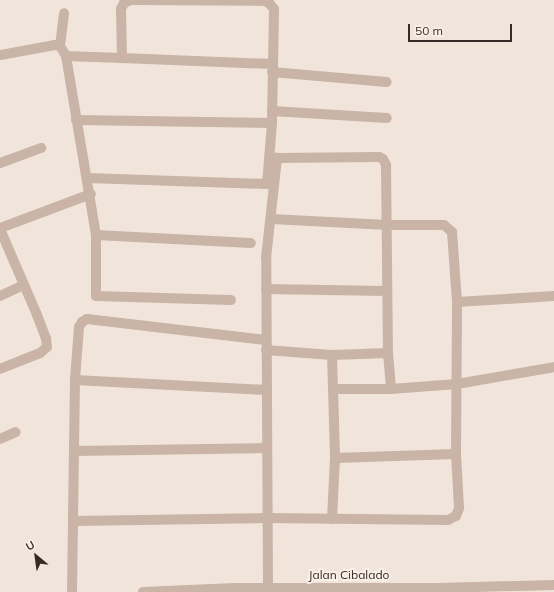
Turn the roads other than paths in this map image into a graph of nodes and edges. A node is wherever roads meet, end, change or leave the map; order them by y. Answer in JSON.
{"nodes":[{"id":1,"x":214,"y":1,"type":"edge"},
{"id":2,"x":64,"y":14,"type":"dead end"},
{"id":3,"x":60,"y":46,"type":"junction"},
{"id":4,"x":0,"y":54,"type":"edge"},
{"id":5,"x":66,"y":56,"type":"junction"},
{"id":6,"x":122,"y":58,"type":"junction"},
{"id":7,"x":273,"y":68,"type":"junction"},
{"id":8,"x":387,"y":82,"type":"dead end"},
{"id":9,"x":272,"y":111,"type":"junction"},
{"id":10,"x":387,"y":118,"type":"dead end"},
{"id":11,"x":76,"y":120,"type":"junction"},
{"id":12,"x":272,"y":123,"type":"junction"},
{"id":13,"x":42,"y":148,"type":"dead end"},
{"id":14,"x":0,"y":163,"type":"edge"},
{"id":15,"x":88,"y":178,"type":"junction"},
{"id":16,"x":91,"y":194,"type":"junction"},
{"id":17,"x":271,"y":219,"type":"junction"},
{"id":18,"x":388,"y":226,"type":"junction"},
{"id":19,"x":0,"y":228,"type":"edge"},
{"id":20,"x":96,"y":235,"type":"junction"},
{"id":21,"x":251,"y":243,"type":"dead end"},
{"id":22,"x":24,"y":286,"type":"junction"},
{"id":23,"x":266,"y":289,"type":"junction"},
{"id":24,"x":387,"y":291,"type":"junction"},
{"id":25,"x":551,"y":295,"type":"edge"},
{"id":26,"x":0,"y":296,"type":"edge"},
{"id":27,"x":231,"y":300,"type":"dead end"},
{"id":28,"x":457,"y":302,"type":"junction"},
{"id":29,"x":266,"y":340,"type":"junction"},
{"id":30,"x":266,"y":350,"type":"junction"},
{"id":31,"x":388,"y":353,"type":"junction"},
{"id":32,"x":332,"y":355,"type":"junction"},
{"id":33,"x":554,"y":367,"type":"edge"},
{"id":34,"x":0,"y":369,"type":"edge"},
{"id":35,"x":75,"y":380,"type":"junction"},
{"id":36,"x":456,"y":384,"type":"junction"},
{"id":37,"x":334,"y":389,"type":"junction"},
{"id":38,"x":391,"y":389,"type":"junction"},
{"id":39,"x":268,"y":390,"type":"junction"},
{"id":40,"x":16,"y":432,"type":"dead end"},
{"id":41,"x":0,"y":439,"type":"edge"},
{"id":42,"x":267,"y":448,"type":"junction"},
{"id":43,"x":74,"y":451,"type":"junction"},
{"id":44,"x":456,"y":454,"type":"junction"},
{"id":45,"x":335,"y":458,"type":"junction"},
{"id":46,"x":266,"y":518,"type":"junction"},
{"id":47,"x":332,"y":519,"type":"junction"},
{"id":48,"x":74,"y":521,"type":"junction"},
{"id":49,"x":554,"y":585,"type":"edge"},
{"id":50,"x":268,"y":588,"type":"junction"},
{"id":51,"x":234,"y":590,"type":"edge"},
{"id":52,"x":72,"y":592,"type":"edge"},
{"id":53,"x":143,"y":592,"type":"edge"}],
"edges":[{"from":1,"to":6,"type":"street"},
{"from":1,"to":7,"type":"street"},
{"from":2,"to":3,"type":"street"},
{"from":3,"to":4,"type":"street"},
{"from":3,"to":5,"type":"street"},
{"from":5,"to":6,"type":"street"},
{"from":5,"to":11,"type":"street"},
{"from":6,"to":7,"type":"street"},
{"from":7,"to":8,"type":"street"},
{"from":7,"to":9,"type":"street"},
{"from":9,"to":10,"type":"street"},
{"from":9,"to":12,"type":"street"},
{"from":11,"to":12,"type":"street"},
{"from":11,"to":15,"type":"street"},
{"from":12,"to":15,"type":"street"},
{"from":13,"to":14,"type":"street"},
{"from":15,"to":16,"type":"street"},
{"from":16,"to":19,"type":"street"},
{"from":16,"to":20,"type":"street"},
{"from":17,"to":18,"type":"street"},
{"from":17,"to":18,"type":"street"},
{"from":17,"to":23,"type":"street"},
{"from":18,"to":24,"type":"street"},
{"from":18,"to":28,"type":"street"},
{"from":19,"to":22,"type":"street"},
{"from":20,"to":21,"type":"street"},
{"from":20,"to":27,"type":"street"},
{"from":22,"to":26,"type":"street"},
{"from":22,"to":34,"type":"street"},
{"from":23,"to":24,"type":"street"},
{"from":23,"to":29,"type":"street"},
{"from":24,"to":31,"type":"street"},
{"from":25,"to":28,"type":"street"},
{"from":28,"to":36,"type":"street"},
{"from":29,"to":30,"type":"street"},
{"from":29,"to":35,"type":"street"},
{"from":30,"to":32,"type":"street"},
{"from":30,"to":39,"type":"street"},
{"from":31,"to":32,"type":"street"},
{"from":31,"to":38,"type":"street"},
{"from":32,"to":37,"type":"street"},
{"from":33,"to":36,"type":"street"},
{"from":35,"to":39,"type":"street"},
{"from":35,"to":43,"type":"street"},
{"from":36,"to":38,"type":"street"},
{"from":36,"to":44,"type":"street"},
{"from":37,"to":38,"type":"street"},
{"from":37,"to":45,"type":"street"},
{"from":39,"to":42,"type":"street"},
{"from":40,"to":41,"type":"street"},
{"from":42,"to":43,"type":"street"},
{"from":42,"to":46,"type":"street"},
{"from":43,"to":48,"type":"street"},
{"from":44,"to":45,"type":"street"},
{"from":44,"to":47,"type":"street"},
{"from":45,"to":47,"type":"street"},
{"from":46,"to":47,"type":"street"},
{"from":46,"to":48,"type":"street"},
{"from":46,"to":50,"type":"street"},
{"from":48,"to":52,"type":"street"},
{"from":49,"to":50,"type":"street","name":"Jalan Cibalado"},
{"from":50,"to":51,"type":"street","name":"Jalan Cibalado"},
{"from":51,"to":53,"type":"street","name":"Jalan Cibalado"}]}
